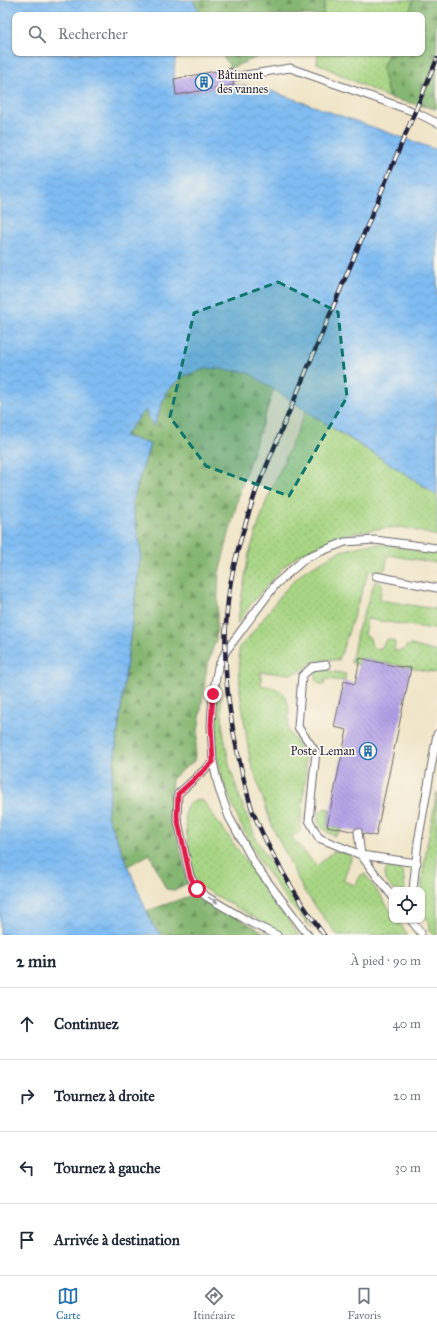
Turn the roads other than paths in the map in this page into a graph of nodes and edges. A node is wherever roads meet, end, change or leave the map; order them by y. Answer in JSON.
{"nodes":[{"id":1,"x":233,"y":77,"type":"dead end"},
{"id":2,"x":437,"y":123,"type":"edge"},
{"id":3,"x":437,"y":548,"type":"edge"},
{"id":4,"x":376,"y":576,"type":"dead end"},
{"id":5,"x":437,"y":588,"type":"edge"},
{"id":6,"x":326,"y":665,"type":"dead end"},
{"id":7,"x":437,"y":734,"type":"edge"},
{"id":8,"x":213,"y":762,"type":"junction"},
{"id":9,"x":358,"y":832,"type":"dead end"},
{"id":10,"x":361,"y":855,"type":"junction"},
{"id":11,"x":417,"y":863,"type":"junction"},
{"id":12,"x":414,"y":887,"type":"edge"},
{"id":13,"x":389,"y":892,"type":"edge"},
{"id":14,"x":413,"y":923,"type":"edge"},
{"id":15,"x":419,"y":923,"type":"edge"},
{"id":16,"x":422,"y":934,"type":"edge"},
{"id":17,"x":277,"y":935,"type":"edge"},
{"id":18,"x":308,"y":935,"type":"edge"}],
"edges":[{"from":1,"to":2,"type":"lane"},
{"from":3,"to":8,"type":"lane"},
{"from":4,"to":5,"type":"lane"},
{"from":6,"to":10,"type":"lane"},
{"from":7,"to":11,"type":"lane"},
{"from":8,"to":17,"type":"lane","one_way":true},
{"from":8,"to":18,"type":"lane"},
{"from":9,"to":10,"type":"lane"},
{"from":10,"to":11,"type":"lane"},
{"from":10,"to":13,"type":"lane"},
{"from":11,"to":12,"type":"lane"},
{"from":14,"to":16,"type":"lane"},
{"from":15,"to":16,"type":"lane"}]}
